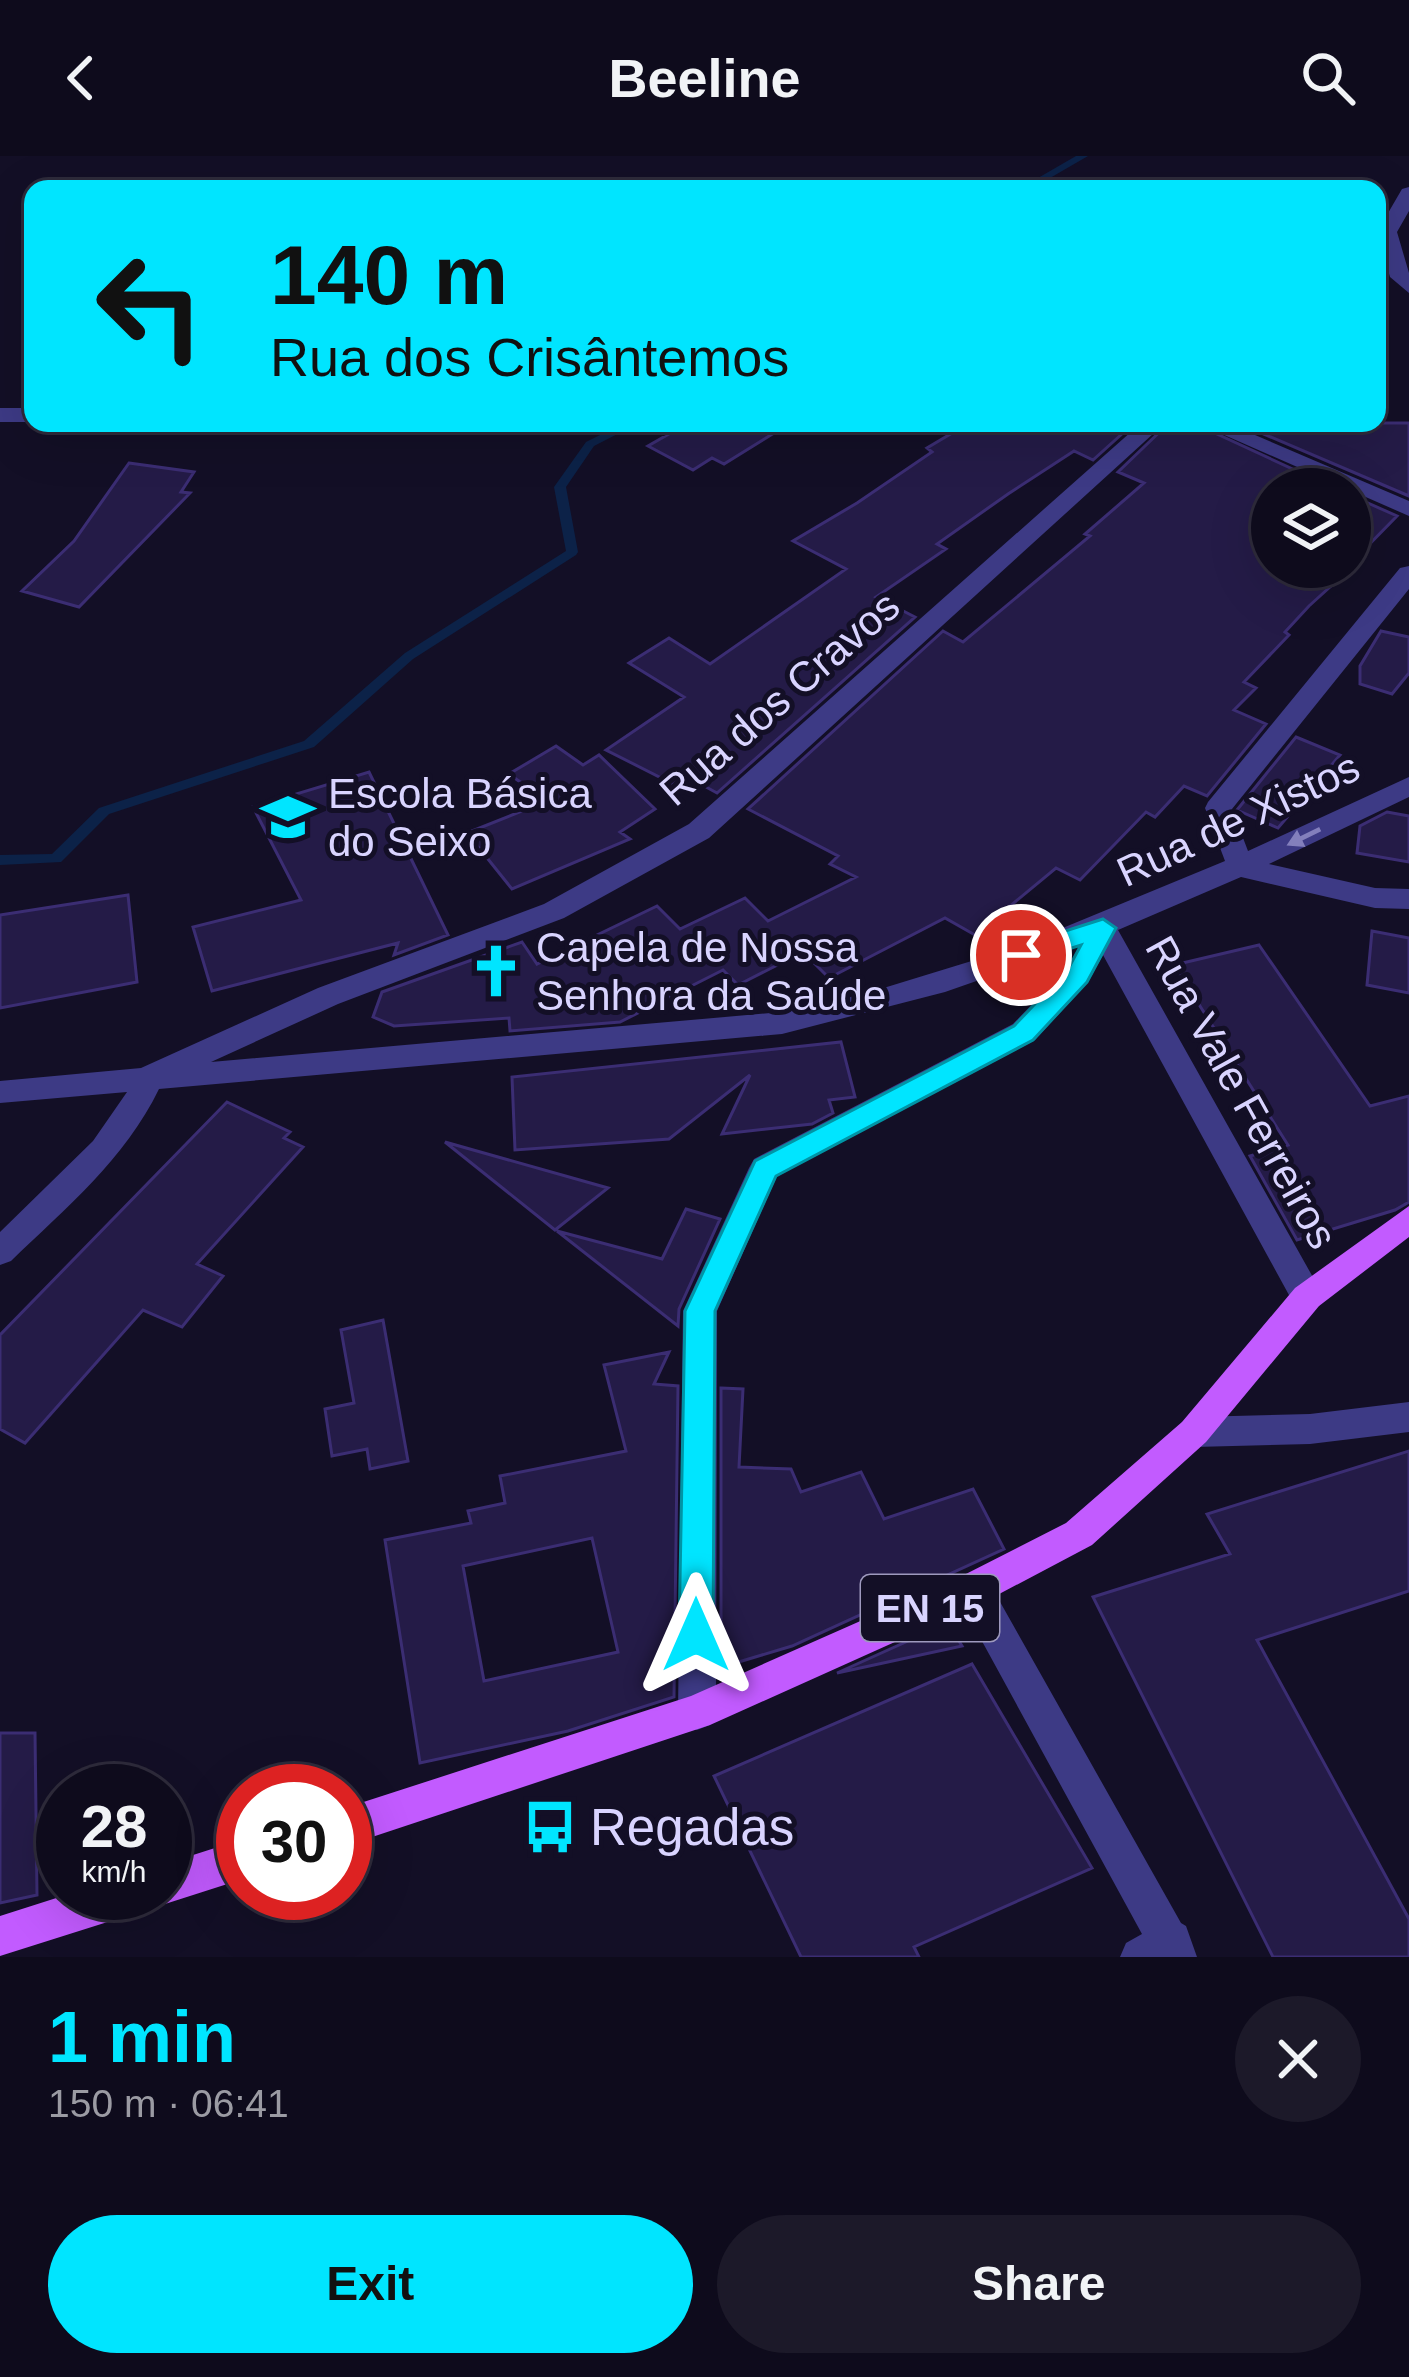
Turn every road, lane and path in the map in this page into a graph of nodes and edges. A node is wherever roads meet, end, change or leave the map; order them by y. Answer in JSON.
{"nodes":[{"id":1,"x":1409,"y":193,"type":"edge"},
{"id":2,"x":1409,"y":287,"type":"edge"},
{"id":3,"x":1144,"y":432,"type":"edge"},
{"id":4,"x":1229,"y":432,"type":"edge"},
{"id":5,"x":1409,"y":509,"type":"edge"},
{"id":6,"x":1409,"y":573,"type":"edge"},
{"id":7,"x":1409,"y":786,"type":"edge"},
{"id":8,"x":1241,"y":867,"type":"junction"},
{"id":9,"x":1409,"y":899,"type":"edge"},
{"id":10,"x":1103,"y":928,"type":"junction"},
{"id":11,"x":150,"y":1077,"type":"junction"},
{"id":12,"x":0,"y":1092,"type":"edge"},
{"id":13,"x":1409,"y":1219,"type":"edge"},
{"id":14,"x":0,"y":1252,"type":"edge"},
{"id":15,"x":1307,"y":1297,"type":"junction"},
{"id":16,"x":1409,"y":1417,"type":"edge"},
{"id":17,"x":1194,"y":1432,"type":"junction"},
{"id":18,"x":973,"y":1589,"type":"junction"},
{"id":19,"x":697,"y":1712,"type":"junction"},
{"id":20,"x":372,"y":1818,"type":"edge"},
{"id":21,"x":51,"y":1920,"type":"edge"},
{"id":22,"x":0,"y":1936,"type":"edge"},
{"id":23,"x":1163,"y":1951,"type":"edge"}],
"edges":[{"from":1,"to":2,"type":"street"},
{"from":3,"to":11,"type":"street","name":"Rua dos Cravos"},
{"from":4,"to":5,"type":"street"},
{"from":6,"to":8,"type":"street"},
{"from":7,"to":8,"type":"street","name":"Rua de Xistos","one_way":true},
{"from":8,"to":9,"type":"street"},
{"from":8,"to":10,"type":"street","name":"Rua de Xistos"},
{"from":10,"to":11,"type":"street","name":"Rua de Xistos"},
{"from":10,"to":15,"type":"street","name":"Rua Vale Ferreiros"},
{"from":10,"to":19,"type":"street"},
{"from":11,"to":12,"type":"street","name":"Rua de Xistos"},
{"from":11,"to":14,"type":"street"},
{"from":13,"to":15,"type":"main road","number":"EN 15"},
{"from":15,"to":17,"type":"main road","number":"EN 15"},
{"from":16,"to":17,"type":"street"},
{"from":17,"to":18,"type":"main road","number":"EN 15"},
{"from":18,"to":19,"type":"main road","number":"EN 15"},
{"from":18,"to":23,"type":"street"},
{"from":19,"to":20,"type":"main road","number":"EN 15"},
{"from":21,"to":22,"type":"main road"}]}
